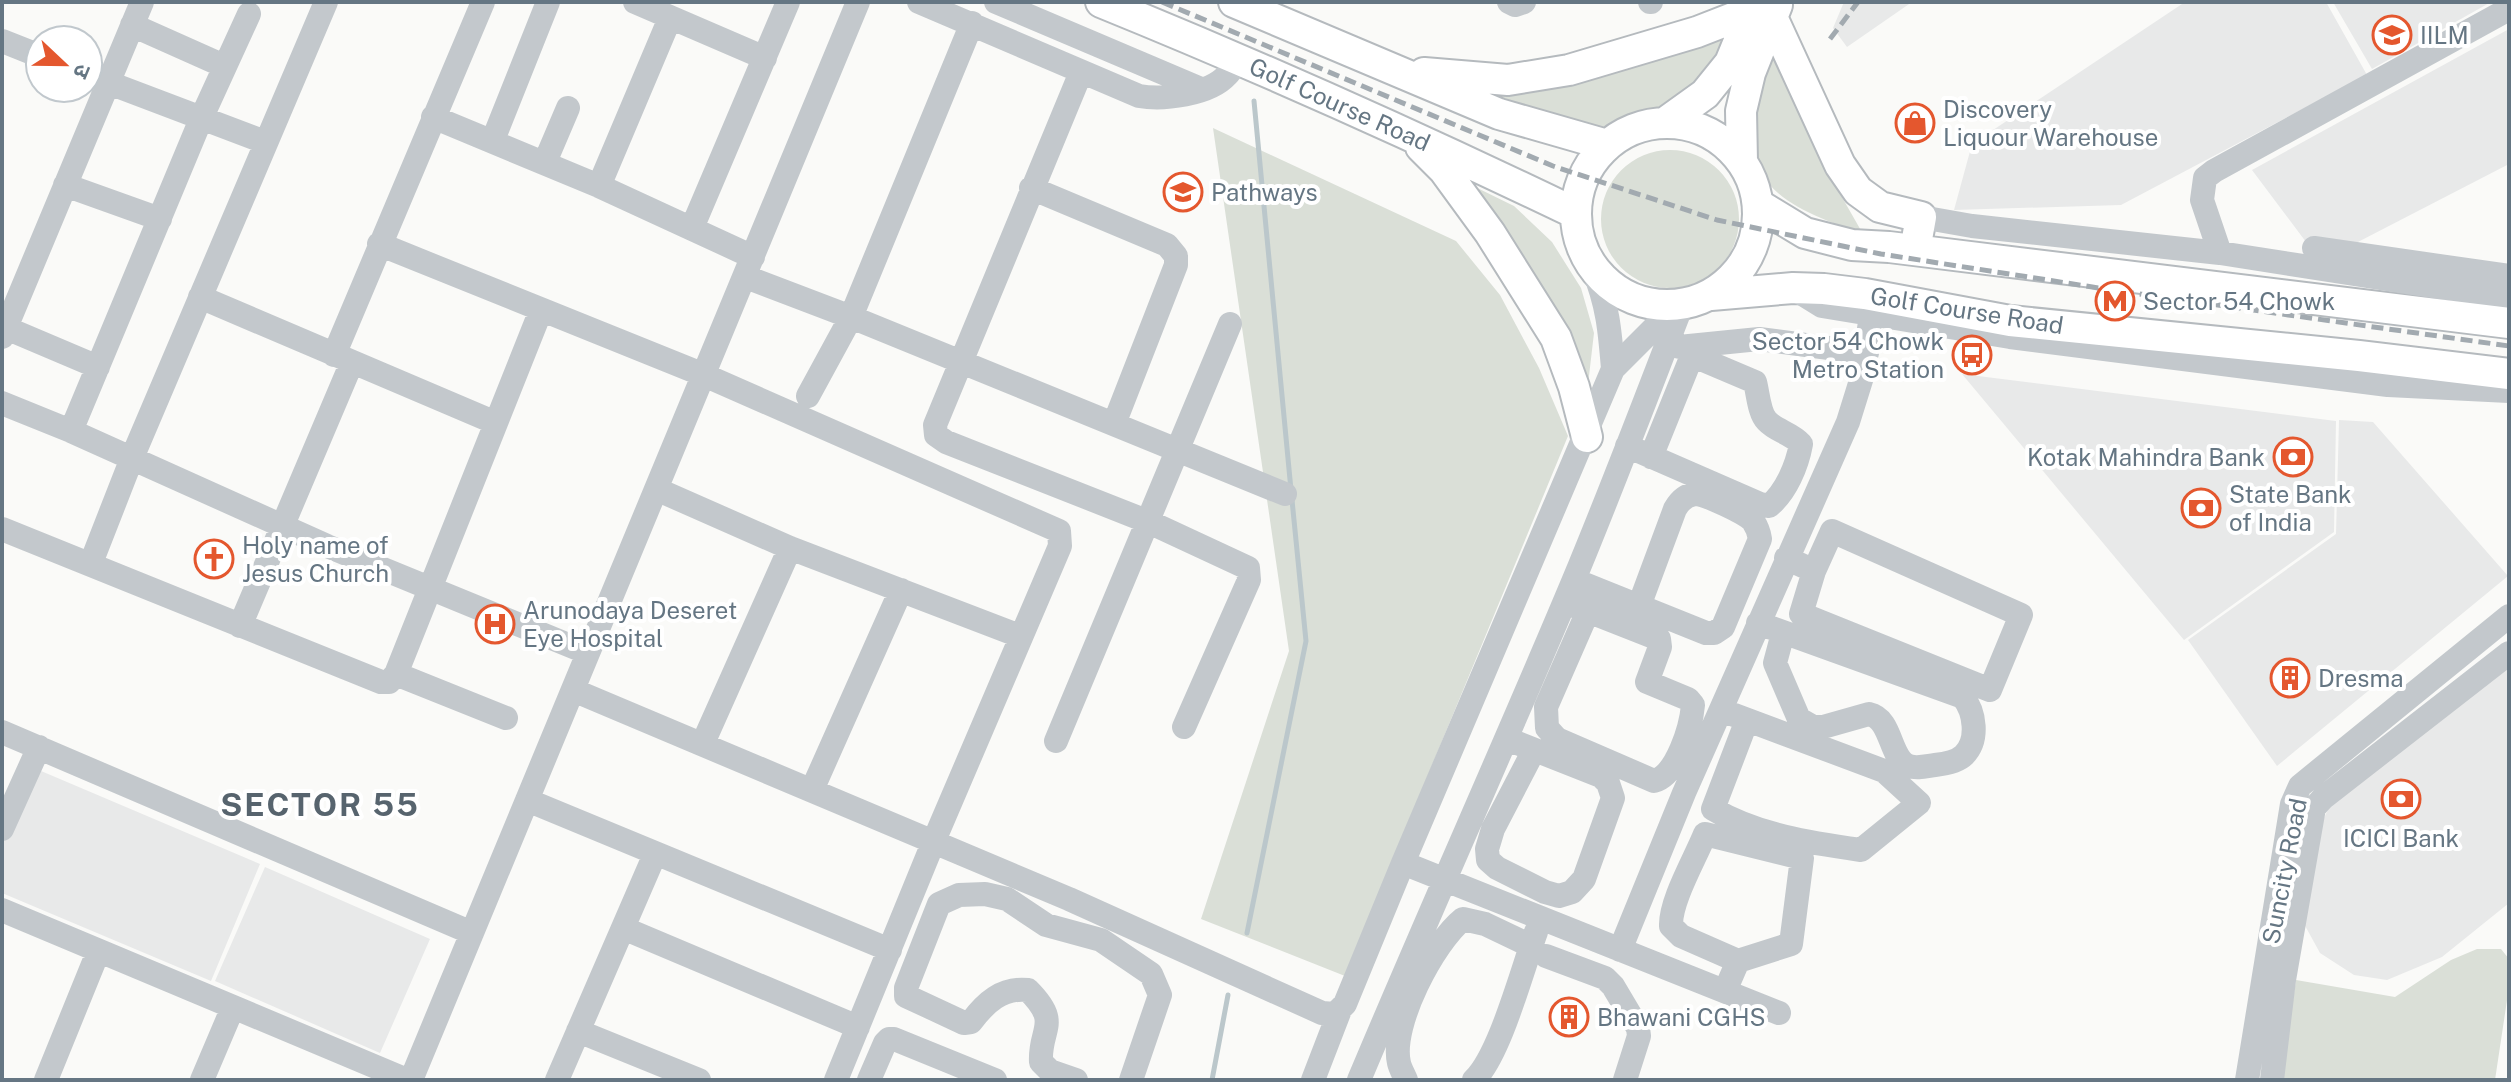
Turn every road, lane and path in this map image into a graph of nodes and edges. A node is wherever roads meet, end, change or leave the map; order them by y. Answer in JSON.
{"nodes":[{"id":1,"x":142,"y":2,"type":"edge"},
{"id":2,"x":326,"y":2,"type":"edge"},
{"id":3,"x":483,"y":2,"type":"edge"},
{"id":4,"x":548,"y":2,"type":"edge"},
{"id":5,"x":635,"y":2,"type":"edge"},
{"id":6,"x":788,"y":2,"type":"edge"},
{"id":7,"x":858,"y":2,"type":"edge"},
{"id":8,"x":919,"y":2,"type":"edge"},
{"id":9,"x":996,"y":2,"type":"edge"},
{"id":10,"x":1101,"y":2,"type":"edge"},
{"id":11,"x":1234,"y":2,"type":"edge"},
{"id":12,"x":1263,"y":2,"type":"edge"},
{"id":13,"x":1509,"y":2,"type":"edge"},
{"id":14,"x":1524,"y":2,"type":"edge"},
{"id":15,"x":1761,"y":6,"type":"edge"},
{"id":16,"x":2509,"y":9,"type":"edge"},
{"id":17,"x":249,"y":14,"type":"dead end"},
{"id":18,"x":670,"y":18,"type":"junction"},
{"id":19,"x":972,"y":23,"type":"junction"},
{"id":20,"x":132,"y":25,"type":"junction"},
{"id":21,"x":2,"y":41,"type":"edge"},
{"id":22,"x":24,"y":50,"type":"edge"},
{"id":23,"x":765,"y":58,"type":"junction"},
{"id":24,"x":1238,"y":59,"type":"junction"},
{"id":25,"x":224,"y":66,"type":"junction"},
{"id":26,"x":1386,"y":66,"type":"junction"},
{"id":27,"x":104,"y":69,"type":"edge"},
{"id":28,"x":1081,"y":72,"type":"junction"},
{"id":29,"x":104,"y":81,"type":"edge"},
{"id":30,"x":1201,"y":89,"type":"junction"},
{"id":31,"x":90,"y":104,"type":"edge"},
{"id":32,"x":568,"y":108,"type":"dead end"},
{"id":33,"x":433,"y":117,"type":"junction"},
{"id":34,"x":201,"y":119,"type":"junction"},
{"id":35,"x":1666,"y":122,"type":"junction"},
{"id":36,"x":1405,"y":134,"type":"junction"},
{"id":37,"x":493,"y":140,"type":"junction"},
{"id":38,"x":265,"y":142,"type":"junction"},
{"id":39,"x":1607,"y":145,"type":"junction"},
{"id":40,"x":1742,"y":161,"type":"junction"},
{"id":41,"x":545,"y":162,"type":"junction"},
{"id":42,"x":65,"y":185,"type":"junction"},
{"id":43,"x":599,"y":186,"type":"junction"},
{"id":44,"x":1031,"y":188,"type":"junction"},
{"id":45,"x":1759,"y":205,"type":"junction"},
{"id":46,"x":1575,"y":213,"type":"junction"},
{"id":47,"x":1921,"y":217,"type":"junction"},
{"id":48,"x":160,"y":219,"type":"junction"},
{"id":49,"x":692,"y":228,"type":"junction"},
{"id":50,"x":379,"y":244,"type":"junction"},
{"id":51,"x":2314,"y":248,"type":"dead end"},
{"id":52,"x":1915,"y":250,"type":"junction"},
{"id":53,"x":2220,"y":253,"type":"junction"},
{"id":54,"x":749,"y":267,"type":"junction"},
{"id":55,"x":1593,"y":269,"type":"junction"},
{"id":56,"x":2509,"y":276,"type":"edge"},
{"id":57,"x":1793,"y":288,"type":"junction"},
{"id":58,"x":1711,"y":295,"type":"junction"},
{"id":59,"x":200,"y":297,"type":"junction"},
{"id":60,"x":2509,"y":298,"type":"edge"},
{"id":61,"x":2509,"y":305,"type":"edge"},
{"id":62,"x":1678,"y":306,"type":"junction"},
{"id":63,"x":541,"y":310,"type":"junction"},
{"id":64,"x":1871,"y":315,"type":"junction"},
{"id":65,"x":851,"y":317,"type":"junction"},
{"id":66,"x":2474,"y":319,"type":"junction"},
{"id":67,"x":2509,"y":323,"type":"edge"},
{"id":68,"x":1230,"y":324,"type":"dead end"},
{"id":69,"x":4,"y":332,"type":"edge"},
{"id":70,"x":1665,"y":350,"type":"junction"},
{"id":71,"x":1867,"y":353,"type":"junction"},
{"id":72,"x":343,"y":358,"type":"junction"},
{"id":73,"x":960,"y":362,"type":"junction"},
{"id":74,"x":98,"y":367,"type":"junction"},
{"id":75,"x":1613,"y":369,"type":"junction"},
{"id":76,"x":2509,"y":374,"type":"edge"},
{"id":77,"x":704,"y":375,"type":"junction"},
{"id":78,"x":2509,"y":391,"type":"edge"},
{"id":79,"x":808,"y":396,"type":"dead end"},
{"id":80,"x":2,"y":403,"type":"edge"},
{"id":81,"x":496,"y":423,"type":"junction"},
{"id":82,"x":1114,"y":424,"type":"junction"},
{"id":83,"x":71,"y":431,"type":"junction"},
{"id":84,"x":1587,"y":437,"type":"junction"},
{"id":85,"x":1627,"y":446,"type":"junction"},
{"id":86,"x":1179,"y":450,"type":"junction"},
{"id":87,"x":1651,"y":457,"type":"junction"},
{"id":88,"x":132,"y":458,"type":"junction"},
{"id":89,"x":656,"y":489,"type":"junction"},
{"id":90,"x":1285,"y":494,"type":"dead end"},
{"id":91,"x":1149,"y":522,"type":"junction"},
{"id":92,"x":283,"y":527,"type":"junction"},
{"id":93,"x":2,"y":529,"type":"edge"},
{"id":94,"x":790,"y":548,"type":"junction"},
{"id":95,"x":1786,"y":558,"type":"junction"},
{"id":96,"x":91,"y":563,"type":"junction"},
{"id":97,"x":1814,"y":571,"type":"junction"},
{"id":98,"x":431,"y":589,"type":"junction"},
{"id":99,"x":901,"y":590,"type":"junction"},
{"id":100,"x":1569,"y":591,"type":"junction"},
{"id":101,"x":1639,"y":606,"type":"junction"},
{"id":102,"x":1588,"y":611,"type":"junction"},
{"id":103,"x":2509,"y":616,"type":"edge"},
{"id":104,"x":1758,"y":623,"type":"junction"},
{"id":105,"x":240,"y":626,"type":"junction"},
{"id":106,"x":1783,"y":633,"type":"junction"},
{"id":107,"x":1020,"y":636,"type":"junction"},
{"id":108,"x":588,"y":653,"type":"junction"},
{"id":109,"x":2509,"y":653,"type":"edge"},
{"id":110,"x":396,"y":674,"type":"junction"},
{"id":111,"x":573,"y":690,"type":"junction"},
{"id":112,"x":1721,"y":710,"type":"junction"},
{"id":113,"x":506,"y":718,"type":"dead end"},
{"id":114,"x":1747,"y":720,"type":"junction"},
{"id":115,"x":1184,"y":727,"type":"dead end"},
{"id":116,"x":2,"y":732,"type":"edge"},
{"id":117,"x":1507,"y":739,"type":"junction"},
{"id":118,"x":1056,"y":741,"type":"dead end"},
{"id":119,"x":703,"y":743,"type":"junction"},
{"id":120,"x":39,"y":747,"type":"junction"},
{"id":121,"x":1534,"y":750,"type":"junction"},
{"id":122,"x":812,"y":790,"type":"junction"},
{"id":123,"x":527,"y":800,"type":"junction"},
{"id":124,"x":2,"y":829,"type":"edge"},
{"id":125,"x":933,"y":843,"type":"junction"},
{"id":126,"x":655,"y":854,"type":"junction"},
{"id":127,"x":1403,"y":863,"type":"junction"},
{"id":128,"x":1443,"y":880,"type":"junction"},
{"id":129,"x":1068,"y":899,"type":"junction"},
{"id":130,"x":2,"y":910,"type":"edge"},
{"id":131,"x":1549,"y":922,"type":"junction"},
{"id":132,"x":623,"y":928,"type":"junction"},
{"id":133,"x":1056,"y":928,"type":"junction"},
{"id":134,"x":472,"y":933,"type":"junction"},
{"id":135,"x":890,"y":950,"type":"junction"},
{"id":136,"x":1620,"y":950,"type":"junction"},
{"id":137,"x":1538,"y":951,"type":"junction"},
{"id":138,"x":98,"y":952,"type":"junction"},
{"id":139,"x":1738,"y":961,"type":"junction"},
{"id":140,"x":1725,"y":991,"type":"junction"},
{"id":141,"x":233,"y":1007,"type":"junction"},
{"id":142,"x":1340,"y":1010,"type":"junction"},
{"id":143,"x":1779,"y":1013,"type":"dead end"},
{"id":144,"x":858,"y":1027,"type":"junction"},
{"id":145,"x":578,"y":1031,"type":"junction"},
{"id":146,"x":46,"y":1080,"type":"edge"},
{"id":147,"x":202,"y":1080,"type":"edge"},
{"id":148,"x":409,"y":1080,"type":"edge"},
{"id":149,"x":557,"y":1080,"type":"edge"},
{"id":150,"x":699,"y":1080,"type":"edge"},
{"id":151,"x":836,"y":1080,"type":"edge"},
{"id":152,"x":869,"y":1080,"type":"edge"},
{"id":153,"x":995,"y":1080,"type":"edge"},
{"id":154,"x":1076,"y":1080,"type":"edge"},
{"id":155,"x":1131,"y":1080,"type":"edge"},
{"id":156,"x":1313,"y":1080,"type":"edge"},
{"id":157,"x":1359,"y":1080,"type":"edge"},
{"id":158,"x":1406,"y":1080,"type":"edge"},
{"id":159,"x":1474,"y":1080,"type":"edge"},
{"id":160,"x":1497,"y":1080,"type":"edge"},
{"id":161,"x":1625,"y":1080,"type":"edge"},
{"id":162,"x":2247,"y":1080,"type":"edge"},
{"id":163,"x":2272,"y":1080,"type":"edge"}],
"edges":[{"from":1,"to":20,"type":"street"},
{"from":2,"to":38,"type":"street"},
{"from":3,"to":33,"type":"street"},
{"from":4,"to":37,"type":"street"},
{"from":5,"to":18,"type":"street"},
{"from":6,"to":23,"type":"street"},
{"from":7,"to":54,"type":"street"},
{"from":8,"to":19,"type":"street"},
{"from":9,"to":30,"type":"street"},
{"from":10,"to":24,"type":"main road","name":"Golf Course Road"},
{"from":11,"to":26,"type":"main road"},
{"from":12,"to":26,"type":"street"},
{"from":13,"to":14,"type":"street"},
{"from":15,"to":26,"type":"main road"},
{"from":15,"to":35,"type":"main road"},
{"from":15,"to":40,"type":"main road"},
{"from":15,"to":47,"type":"main road"},
{"from":16,"to":53,"type":"street"},
{"from":17,"to":25,"type":"street"},
{"from":18,"to":23,"type":"street"},
{"from":18,"to":43,"type":"street"},
{"from":19,"to":28,"type":"street"},
{"from":19,"to":65,"type":"street"},
{"from":20,"to":25,"type":"street"},
{"from":20,"to":27,"type":"street"},
{"from":21,"to":22,"type":"street"},
{"from":23,"to":49,"type":"street"},
{"from":24,"to":30,"type":"street"},
{"from":24,"to":36,"type":"main road","name":"Golf Course Road"},
{"from":25,"to":34,"type":"street"},
{"from":26,"to":39,"type":"main road"},
{"from":28,"to":30,"type":"street"},
{"from":28,"to":44,"type":"street"},
{"from":29,"to":34,"type":"street"},
{"from":31,"to":42,"type":"street"},
{"from":32,"to":41,"type":"street"},
{"from":33,"to":37,"type":"street"},
{"from":33,"to":50,"type":"street"},
{"from":34,"to":38,"type":"street"},
{"from":34,"to":48,"type":"street"},
{"from":35,"to":39,"type":"main road"},
{"from":35,"to":40,"type":"main road"},
{"from":36,"to":46,"type":"main road","name":"Golf Course Road"},
{"from":36,"to":84,"type":"main road"},
{"from":37,"to":41,"type":"street"},
{"from":38,"to":59,"type":"street"},
{"from":39,"to":46,"type":"main road"},
{"from":40,"to":45,"type":"main road"},
{"from":41,"to":43,"type":"street"},
{"from":42,"to":48,"type":"street"},
{"from":42,"to":69,"type":"street"},
{"from":43,"to":49,"type":"street"},
{"from":44,"to":73,"type":"street"},
{"from":44,"to":82,"type":"street"},
{"from":45,"to":52,"type":"main road","name":"Golf Course Road"},
{"from":45,"to":58,"type":"main road"},
{"from":46,"to":55,"type":"main road"},
{"from":47,"to":52,"type":"main road"},
{"from":47,"to":53,"type":"street"},
{"from":48,"to":74,"type":"street"},
{"from":49,"to":54,"type":"street"},
{"from":50,"to":63,"type":"street"},
{"from":50,"to":72,"type":"street"},
{"from":51,"to":56,"type":"street"},
{"from":52,"to":66,"type":"main road","name":"Golf Course Road"},
{"from":53,"to":60,"type":"street"},
{"from":54,"to":65,"type":"street"},
{"from":54,"to":77,"type":"street"},
{"from":55,"to":62,"type":"main road"},
{"from":55,"to":75,"type":"street"},
{"from":57,"to":58,"type":"main road","name":"Golf Course Road"},
{"from":57,"to":64,"type":"street"},
{"from":57,"to":76,"type":"main road","name":"Golf Course Road"},
{"from":58,"to":62,"type":"main road"},
{"from":59,"to":72,"type":"street"},
{"from":59,"to":88,"type":"street"},
{"from":61,"to":66,"type":"main road"},
{"from":62,"to":70,"type":"street"},
{"from":62,"to":75,"type":"street"},
{"from":63,"to":77,"type":"street"},
{"from":63,"to":81,"type":"street"},
{"from":64,"to":71,"type":"street"},
{"from":64,"to":78,"type":"street"},
{"from":65,"to":73,"type":"street"},
{"from":65,"to":79,"type":"street"},
{"from":66,"to":67,"type":"main road","name":"Golf Course Road"},
{"from":68,"to":86,"type":"street"},
{"from":69,"to":74,"type":"street"},
{"from":70,"to":71,"type":"street"},
{"from":70,"to":85,"type":"street"},
{"from":71,"to":95,"type":"street"},
{"from":72,"to":81,"type":"street"},
{"from":72,"to":92,"type":"street"},
{"from":73,"to":82,"type":"street"},
{"from":73,"to":91,"type":"street"},
{"from":74,"to":83,"type":"street"},
{"from":75,"to":84,"type":"street"},
{"from":77,"to":89,"type":"street"},
{"from":77,"to":107,"type":"street"},
{"from":80,"to":83,"type":"street"},
{"from":81,"to":98,"type":"street"},
{"from":82,"to":86,"type":"street"},
{"from":83,"to":88,"type":"street"},
{"from":84,"to":127,"type":"street"},
{"from":85,"to":87,"type":"street"},
{"from":85,"to":100,"type":"street"},
{"from":86,"to":90,"type":"street"},
{"from":86,"to":91,"type":"street"},
{"from":87,"to":87,"type":"street"},
{"from":88,"to":92,"type":"street"},
{"from":88,"to":96,"type":"street"},
{"from":89,"to":94,"type":"street"},
{"from":89,"to":108,"type":"street"},
{"from":91,"to":115,"type":"street"},
{"from":91,"to":118,"type":"street"},
{"from":92,"to":98,"type":"street"},
{"from":92,"to":105,"type":"street"},
{"from":93,"to":96,"type":"street"},
{"from":94,"to":99,"type":"street"},
{"from":94,"to":119,"type":"street"},
{"from":95,"to":97,"type":"street"},
{"from":95,"to":104,"type":"street"},
{"from":96,"to":105,"type":"street"},
{"from":97,"to":97,"type":"street"},
{"from":98,"to":108,"type":"street"},
{"from":98,"to":110,"type":"street"},
{"from":99,"to":107,"type":"street"},
{"from":99,"to":122,"type":"street"},
{"from":100,"to":101,"type":"street"},
{"from":100,"to":102,"type":"street"},
{"from":100,"to":117,"type":"street"},
{"from":101,"to":101,"type":"street"},
{"from":102,"to":102,"type":"street"},
{"from":103,"to":162,"type":"street","name":"Suncity Road"},
{"from":104,"to":106,"type":"street"},
{"from":104,"to":112,"type":"street"},
{"from":105,"to":110,"type":"street"},
{"from":106,"to":106,"type":"street"},
{"from":107,"to":125,"type":"street"},
{"from":108,"to":111,"type":"street"},
{"from":109,"to":163,"type":"street","name":"Suncity Road"},
{"from":110,"to":113,"type":"street"},
{"from":111,"to":119,"type":"street"},
{"from":111,"to":123,"type":"street"},
{"from":112,"to":114,"type":"street"},
{"from":112,"to":136,"type":"street"},
{"from":114,"to":114,"type":"street"},
{"from":116,"to":120,"type":"street"},
{"from":117,"to":121,"type":"street"},
{"from":117,"to":128,"type":"street"},
{"from":119,"to":122,"type":"street"},
{"from":120,"to":124,"type":"street"},
{"from":120,"to":134,"type":"street"},
{"from":121,"to":121,"type":"street"},
{"from":122,"to":125,"type":"street"},
{"from":123,"to":126,"type":"street"},
{"from":123,"to":134,"type":"street"},
{"from":125,"to":129,"type":"street"},
{"from":125,"to":135,"type":"street"},
{"from":126,"to":132,"type":"street"},
{"from":126,"to":135,"type":"street"},
{"from":127,"to":128,"type":"street"},
{"from":127,"to":142,"type":"street"},
{"from":128,"to":131,"type":"street"},
{"from":128,"to":157,"type":"street"},
{"from":129,"to":133,"type":"street"},
{"from":129,"to":142,"type":"street"},
{"from":130,"to":138,"type":"street"},
{"from":131,"to":136,"type":"street"},
{"from":131,"to":137,"type":"street"},
{"from":132,"to":144,"type":"street"},
{"from":132,"to":145,"type":"street"},
{"from":133,"to":154,"type":"street"},
{"from":133,"to":155,"type":"street"},
{"from":134,"to":148,"type":"street"},
{"from":135,"to":144,"type":"street"},
{"from":136,"to":140,"type":"street"},
{"from":137,"to":158,"type":"street"},
{"from":137,"to":159,"type":"street"},
{"from":137,"to":160,"type":"street"},
{"from":137,"to":161,"type":"street"},
{"from":138,"to":141,"type":"street"},
{"from":138,"to":146,"type":"street"},
{"from":139,"to":139,"type":"street"},
{"from":139,"to":140,"type":"street"},
{"from":140,"to":143,"type":"street"},
{"from":141,"to":147,"type":"street"},
{"from":141,"to":148,"type":"street"},
{"from":142,"to":156,"type":"street"},
{"from":144,"to":151,"type":"street"},
{"from":145,"to":149,"type":"street"},
{"from":145,"to":150,"type":"street"},
{"from":152,"to":153,"type":"street"}]}
